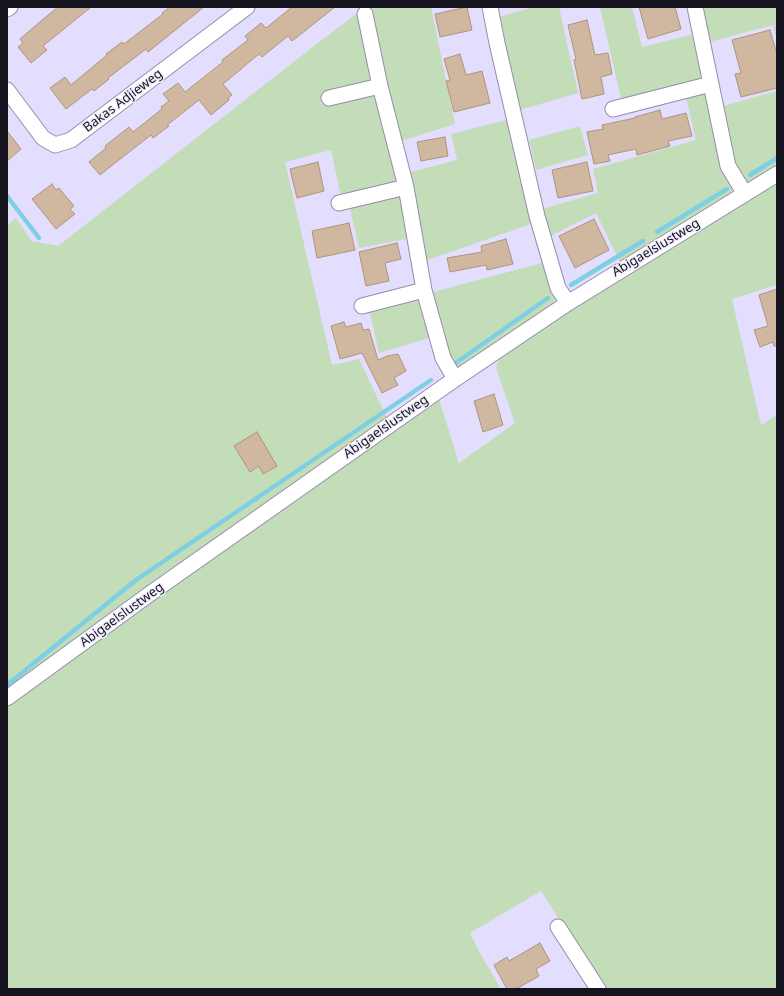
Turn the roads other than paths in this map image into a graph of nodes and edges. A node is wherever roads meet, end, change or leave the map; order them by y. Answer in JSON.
{"nodes":[{"id":1,"x":10,"y":7,"type":"edge"},
{"id":2,"x":247,"y":7,"type":"edge"},
{"id":3,"x":490,"y":7,"type":"edge"},
{"id":4,"x":695,"y":7,"type":"edge"},
{"id":5,"x":7,"y":9,"type":"edge"},
{"id":6,"x":365,"y":14,"type":"dead end"},
{"id":7,"x":711,"y":84,"type":"junction"},
{"id":8,"x":380,"y":86,"type":"junction"},
{"id":9,"x":7,"y":90,"type":"edge"},
{"id":10,"x":329,"y":98,"type":"dead end"},
{"id":11,"x":613,"y":109,"type":"dead end"},
{"id":12,"x":777,"y":174,"type":"edge"},
{"id":13,"x":406,"y":186,"type":"junction"},
{"id":14,"x":745,"y":194,"type":"junction"},
{"id":15,"x":340,"y":203,"type":"dead end"},
{"id":16,"x":424,"y":290,"type":"junction"},
{"id":17,"x":568,"y":302,"type":"junction"},
{"id":18,"x":362,"y":306,"type":"dead end"},
{"id":19,"x":455,"y":379,"type":"junction"},
{"id":20,"x":7,"y":698,"type":"edge"},
{"id":21,"x":558,"y":927,"type":"dead end"},
{"id":22,"x":598,"y":989,"type":"edge"}],
"edges":[{"from":1,"to":5,"type":"street"},
{"from":2,"to":9,"type":"street","name":"Bakas Adjieweg"},
{"from":3,"to":17,"type":"street"},
{"from":4,"to":7,"type":"street"},
{"from":6,"to":8,"type":"street"},
{"from":7,"to":11,"type":"street"},
{"from":7,"to":14,"type":"street"},
{"from":8,"to":10,"type":"street"},
{"from":8,"to":13,"type":"street"},
{"from":12,"to":14,"type":"street","name":"Abigaelslustweg"},
{"from":13,"to":15,"type":"street"},
{"from":13,"to":16,"type":"street"},
{"from":14,"to":17,"type":"street","name":"Abigaelslustweg"},
{"from":16,"to":18,"type":"street"},
{"from":16,"to":19,"type":"street"},
{"from":17,"to":19,"type":"street","name":"Abigaelslustweg"},
{"from":19,"to":20,"type":"street","name":"Abigaelslustweg"},
{"from":21,"to":22,"type":"street"}]}
